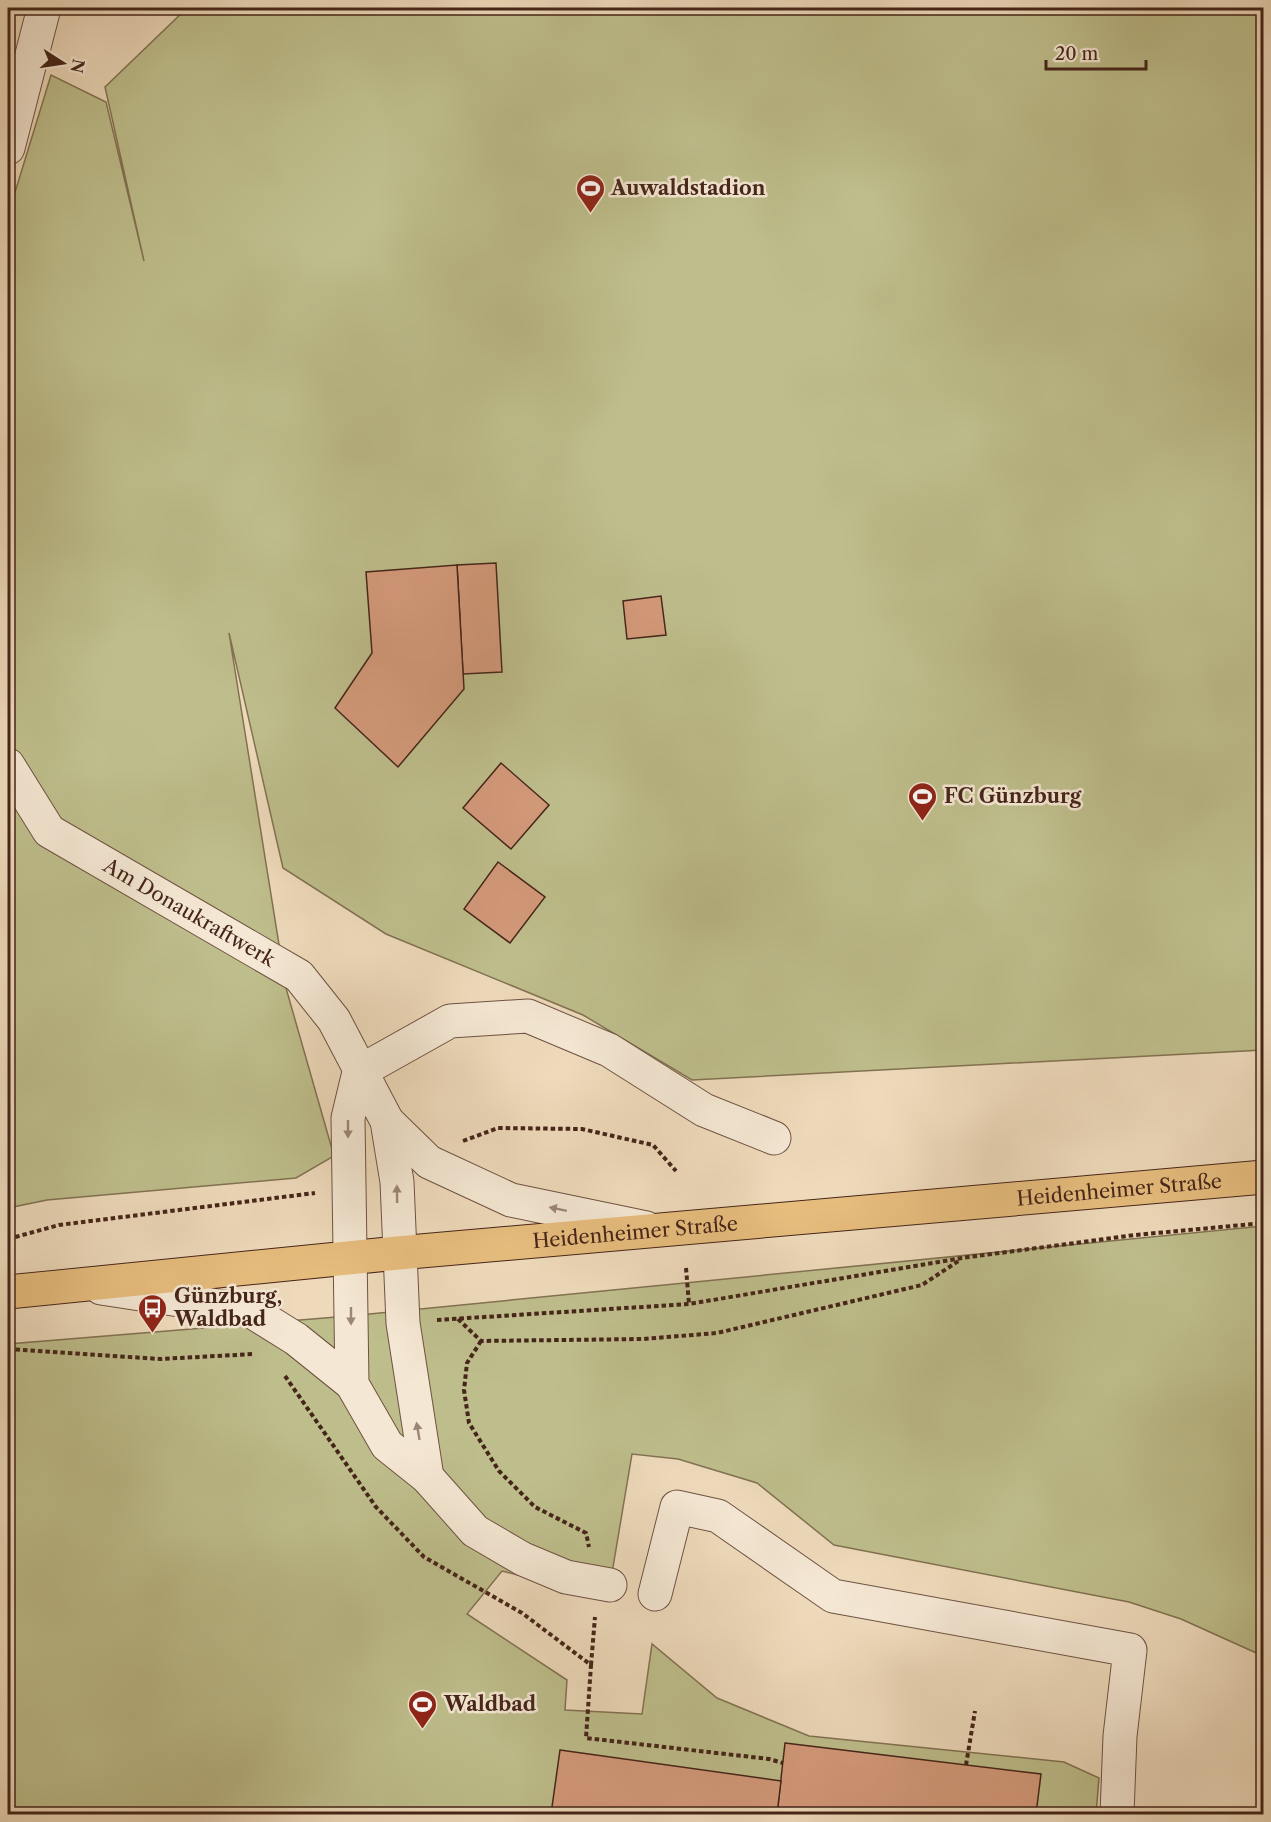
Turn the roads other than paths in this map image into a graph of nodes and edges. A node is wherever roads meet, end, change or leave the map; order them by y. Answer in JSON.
{"nodes":[{"id":1,"x":44,"y":8,"type":"edge"},
{"id":2,"x":19,"y":51,"type":"edge"},
{"id":3,"x":8,"y":148,"type":"edge"},
{"id":4,"x":8,"y":765,"type":"edge"},
{"id":5,"x":359,"y":1072,"type":"junction"},
{"id":6,"x":387,"y":1121,"type":"junction"},
{"id":7,"x":774,"y":1138,"type":"dead end"},
{"id":8,"x":1263,"y":1177,"type":"edge"},
{"id":9,"x":657,"y":1230,"type":"junction"},
{"id":10,"x":398,"y":1252,"type":"junction"},
{"id":11,"x":350,"y":1257,"type":"junction"},
{"id":12,"x":78,"y":1285,"type":"junction"},
{"id":13,"x":8,"y":1292,"type":"edge"},
{"id":14,"x":352,"y":1384,"type":"junction"},
{"id":15,"x":427,"y":1477,"type":"junction"},
{"id":16,"x":604,"y":1584,"type":"road end"},
{"id":17,"x":655,"y":1594,"type":"dead end"},
{"id":18,"x":1118,"y":1815,"type":"edge"}],
"edges":[{"from":1,"to":2,"type":"street"},
{"from":2,"to":3,"type":"street"},
{"from":4,"to":5,"type":"street","name":"Am Donaukraftwerk"},
{"from":5,"to":6,"type":"street","name":"Am Donaukraftwerk"},
{"from":5,"to":7,"type":"street"},
{"from":5,"to":11,"type":"street","one_way":true},
{"from":9,"to":6,"type":"street","one_way":true},
{"from":10,"to":6,"type":"street","name":"Am Donaukraftwerk","one_way":true},
{"from":8,"to":9,"type":"main road","name":"Heidenheimer Straße"},
{"from":9,"to":10,"type":"main road","name":"Heidenheimer Straße"},
{"from":10,"to":11,"type":"main road","name":"Heidenheimer Straße"},
{"from":15,"to":10,"type":"street","name":"Am Donaukraftwerk","one_way":true},
{"from":11,"to":12,"type":"main road","name":"Heidenheimer Straße"},
{"from":11,"to":14,"type":"street","one_way":true},
{"from":12,"to":13,"type":"main road","name":"Heidenheimer Straße"},
{"from":12,"to":14,"type":"street"},
{"from":14,"to":15,"type":"street"},
{"from":15,"to":16,"type":"street"},
{"from":17,"to":18,"type":"street"}]}
